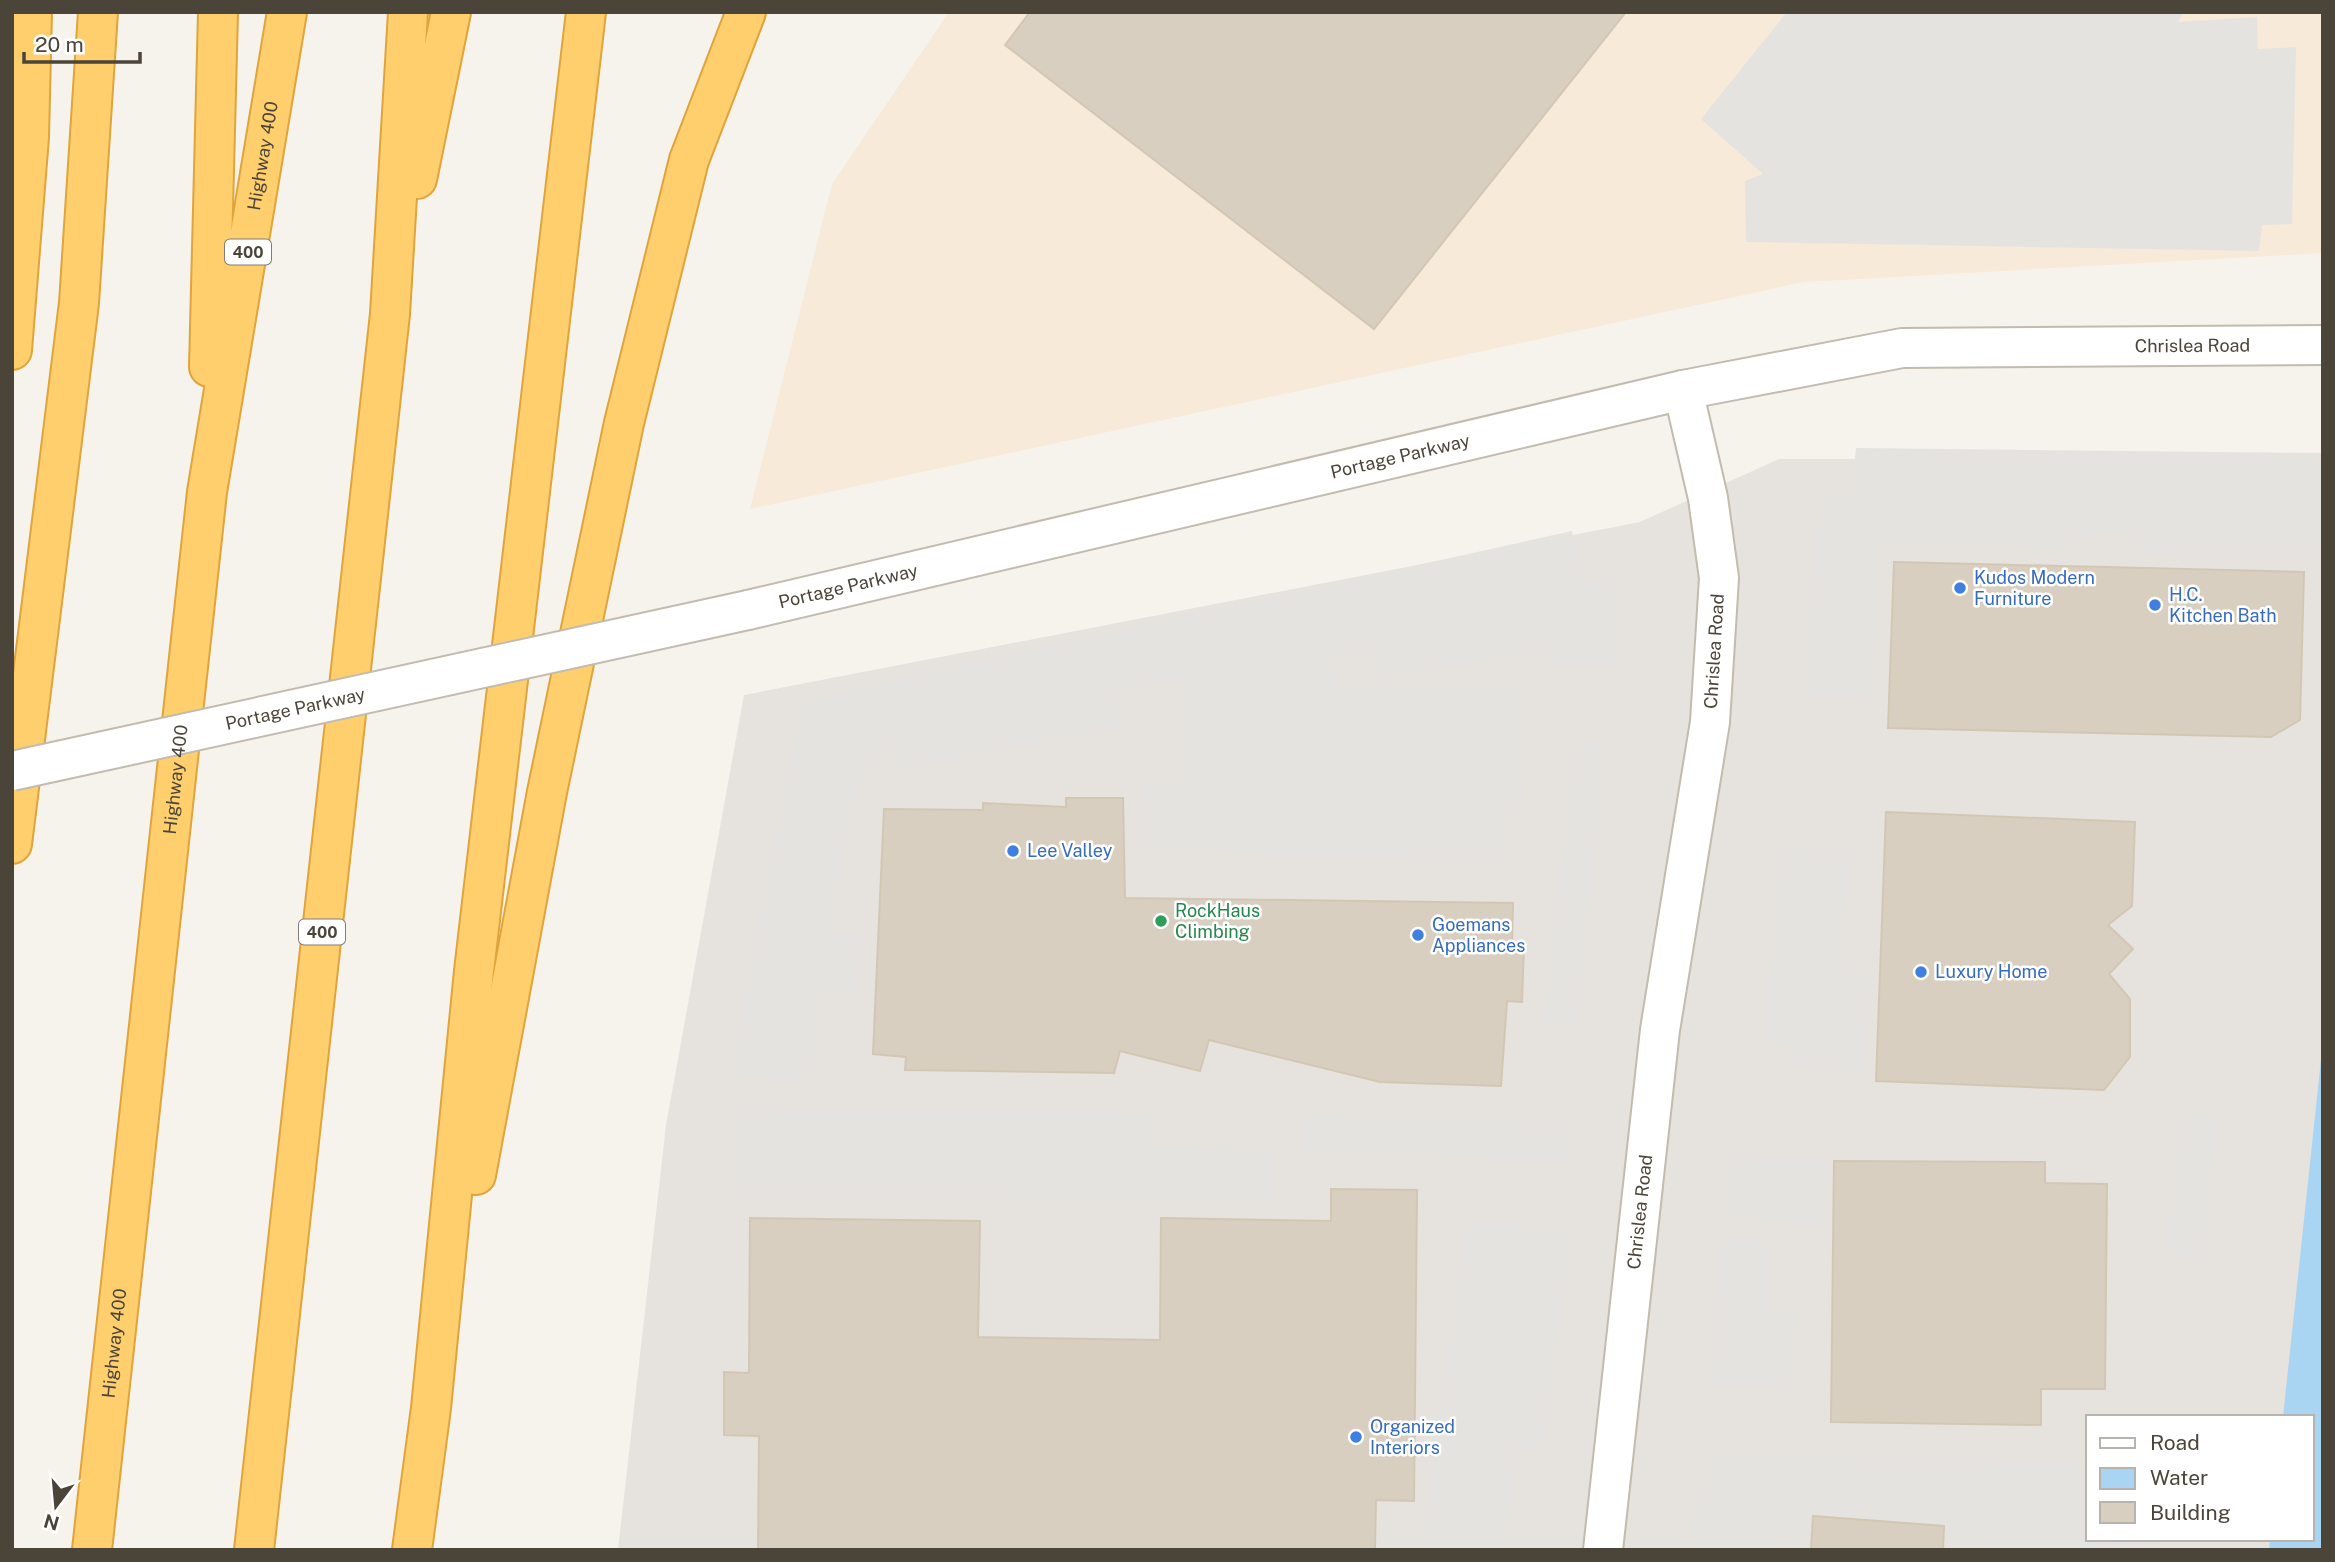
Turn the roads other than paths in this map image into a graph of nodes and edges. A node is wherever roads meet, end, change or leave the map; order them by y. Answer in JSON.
{"nodes":[{"id":1,"x":32,"y":12,"type":"edge"},
{"id":2,"x":98,"y":12,"type":"edge"},
{"id":3,"x":218,"y":12,"type":"edge"},
{"id":4,"x":287,"y":12,"type":"edge"},
{"id":5,"x":408,"y":12,"type":"edge"},
{"id":6,"x":451,"y":12,"type":"edge"},
{"id":7,"x":586,"y":12,"type":"edge"},
{"id":8,"x":746,"y":12,"type":"edge"},
{"id":9,"x":390,"y":314,"type":"junction"},
{"id":10,"x":2323,"y":345,"type":"edge"},
{"id":11,"x":12,"y":350,"type":"edge"},
{"id":12,"x":1683,"y":390,"type":"junction"},
{"id":13,"x":207,"y":492,"type":"junction"},
{"id":14,"x":12,"y":771,"type":"edge"},
{"id":15,"x":12,"y":844,"type":"edge"},
{"id":16,"x":431,"y":1408,"type":"junction"},
{"id":17,"x":92,"y":1550,"type":"edge"},
{"id":18,"x":254,"y":1550,"type":"edge"},
{"id":19,"x":412,"y":1550,"type":"edge"},
{"id":20,"x":1603,"y":1550,"type":"edge"}],
"edges":[{"from":1,"to":11,"type":"highway"},
{"from":2,"to":15,"type":"highway"},
{"from":3,"to":13,"type":"highway"},
{"from":4,"to":13,"type":"highway","name":"Highway 400","number":"400"},
{"from":5,"to":9,"type":"highway","number":"400"},
{"from":6,"to":9,"type":"highway"},
{"from":7,"to":16,"type":"highway"},
{"from":8,"to":16,"type":"highway"},
{"from":9,"to":18,"type":"highway","number":"400"},
{"from":10,"to":12,"type":"street","name":"Chrislea Road"},
{"from":12,"to":14,"type":"street","name":"Portage Parkway","bridge":true},
{"from":12,"to":20,"type":"street","name":"Chrislea Road"},
{"from":13,"to":17,"type":"highway","name":"Highway 400","number":"400"},
{"from":16,"to":19,"type":"highway"}]}
